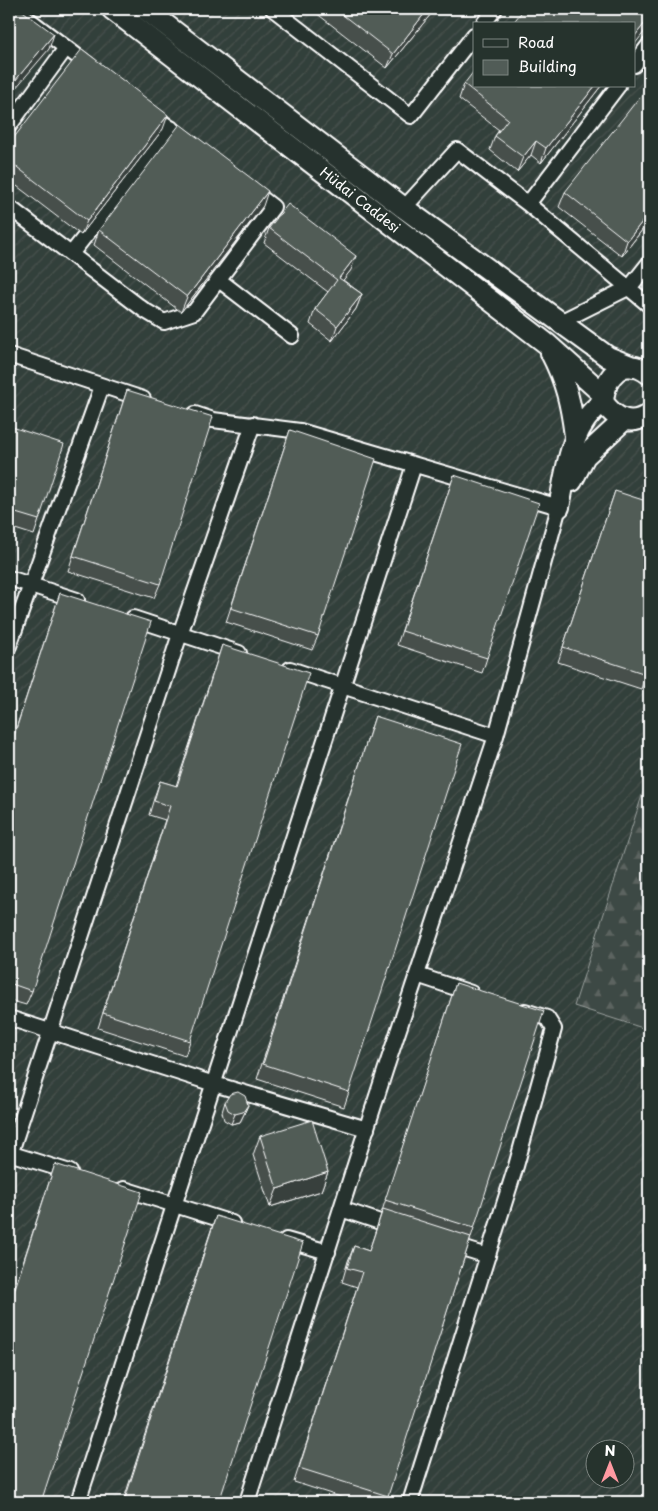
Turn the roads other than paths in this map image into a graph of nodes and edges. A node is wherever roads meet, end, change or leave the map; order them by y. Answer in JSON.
{"nodes":[{"id":1,"x":15,"y":9,"type":"edge"},
{"id":2,"x":112,"y":9,"type":"edge"},
{"id":3,"x":145,"y":9,"type":"edge"},
{"id":4,"x":273,"y":9,"type":"edge"},
{"id":5,"x":494,"y":9,"type":"edge"},
{"id":6,"x":484,"y":22,"type":"edge"},
{"id":7,"x":473,"y":36,"type":"edge"},
{"id":8,"x":649,"y":45,"type":"edge"},
{"id":9,"x":66,"y":48,"type":"junction"},
{"id":10,"x":636,"y":62,"type":"edge"},
{"id":11,"x":103,"y":77,"type":"edge"},
{"id":12,"x":616,"y":88,"type":"edge"},
{"id":13,"x":140,"y":105,"type":"edge"},
{"id":14,"x":9,"y":126,"type":"edge"},
{"id":15,"x":170,"y":128,"type":"junction"},
{"id":16,"x":202,"y":152,"type":"edge"},
{"id":17,"x":242,"y":183,"type":"edge"},
{"id":18,"x":528,"y":204,"type":"junction"},
{"id":19,"x":9,"y":206,"type":"edge"},
{"id":20,"x":404,"y":208,"type":"junction"},
{"id":21,"x":71,"y":254,"type":"junction"},
{"id":22,"x":649,"y":262,"type":"edge"},
{"id":23,"x":219,"y":280,"type":"junction"},
{"id":24,"x":630,"y":287,"type":"junction"},
{"id":25,"x":649,"y":304,"type":"edge"},
{"id":26,"x":560,"y":322,"type":"junction"},
{"id":27,"x":292,"y":336,"type":"dead end"},
{"id":28,"x":547,"y":344,"type":"junction"},
{"id":29,"x":9,"y":354,"type":"edge"},
{"id":30,"x":643,"y":369,"type":"edge"},
{"id":31,"x":102,"y":386,"type":"junction"},
{"id":32,"x":604,"y":398,"type":"junction"},
{"id":33,"x":157,"y":403,"type":"edge"},
{"id":34,"x":185,"y":411,"type":"edge"},
{"id":35,"x":649,"y":414,"type":"edge"},
{"id":36,"x":627,"y":420,"type":"junction"},
{"id":37,"x":253,"y":424,"type":"junction"},
{"id":38,"x":649,"y":432,"type":"edge"},
{"id":39,"x":575,"y":436,"type":"junction"},
{"id":40,"x":414,"y":465,"type":"junction"},
{"id":41,"x":559,"y":508,"type":"junction"},
{"id":42,"x":9,"y":578,"type":"edge"},
{"id":43,"x":29,"y":584,"type":"junction"},
{"id":44,"x":95,"y":606,"type":"edge"},
{"id":45,"x":123,"y":615,"type":"edge"},
{"id":46,"x":180,"y":634,"type":"junction"},
{"id":47,"x":9,"y":646,"type":"edge"},
{"id":48,"x":252,"y":657,"type":"edge"},
{"id":49,"x":279,"y":666,"type":"edge"},
{"id":50,"x":343,"y":686,"type":"junction"},
{"id":51,"x":496,"y":736,"type":"junction"},
{"id":52,"x":417,"y":975,"type":"junction"},
{"id":53,"x":482,"y":996,"type":"edge"},
{"id":54,"x":510,"y":1006,"type":"edge"},
{"id":55,"x":9,"y":1018,"type":"edge"},
{"id":56,"x":50,"y":1032,"type":"junction"},
{"id":57,"x":214,"y":1084,"type":"junction"},
{"id":58,"x":367,"y":1129,"type":"junction"},
{"id":59,"x":9,"y":1155,"type":"edge"},
{"id":60,"x":83,"y":1176,"type":"edge"},
{"id":61,"x":111,"y":1185,"type":"edge"},
{"id":62,"x":174,"y":1205,"type":"junction"},
{"id":63,"x":341,"y":1210,"type":"junction"},
{"id":64,"x":246,"y":1227,"type":"edge"},
{"id":65,"x":405,"y":1230,"type":"edge"},
{"id":66,"x":274,"y":1236,"type":"edge"},
{"id":67,"x":433,"y":1238,"type":"edge"},
{"id":68,"x":328,"y":1252,"type":"junction"},
{"id":69,"x":488,"y":1256,"type":"junction"},
{"id":70,"x":252,"y":1501,"type":"edge"},
{"id":71,"x":78,"y":1502,"type":"edge"},
{"id":72,"x":410,"y":1502,"type":"edge"}],
"edges":[{"from":1,"to":9,"type":"street"},
{"from":2,"to":28,"type":"street","name":"Hüdai Caddesi"},
{"from":3,"to":20,"type":"street","name":"Hüdai Caddesi"},
{"from":4,"to":7,"type":"street"},
{"from":5,"to":6,"type":"street"},
{"from":8,"to":10,"type":"street"},
{"from":9,"to":11,"type":"street"},
{"from":9,"to":14,"type":"street"},
{"from":12,"to":18,"type":"street"},
{"from":13,"to":15,"type":"street"},
{"from":15,"to":16,"type":"street"},
{"from":15,"to":21,"type":"street"},
{"from":17,"to":23,"type":"street"},
{"from":18,"to":20,"type":"street"},
{"from":18,"to":24,"type":"street"},
{"from":19,"to":21,"type":"street"},
{"from":20,"to":26,"type":"street","name":"Hüdai Caddesi"},
{"from":21,"to":23,"type":"street"},
{"from":22,"to":24,"type":"street"},
{"from":23,"to":27,"type":"street"},
{"from":24,"to":25,"type":"street"},
{"from":24,"to":26,"type":"street"},
{"from":26,"to":30,"type":"street","name":"Hüdai Caddesi"},
{"from":28,"to":32,"type":"street","name":"Hüdai Caddesi"},
{"from":28,"to":39,"type":"street"},
{"from":29,"to":31,"type":"street"},
{"from":30,"to":32,"type":"street"},
{"from":31,"to":33,"type":"street"},
{"from":31,"to":43,"type":"street"},
{"from":32,"to":36,"type":"street","name":"Hüdai Caddesi"},
{"from":32,"to":39,"type":"street"},
{"from":34,"to":37,"type":"street"},
{"from":35,"to":36,"type":"street"},
{"from":36,"to":38,"type":"street"},
{"from":36,"to":41,"type":"street"},
{"from":37,"to":40,"type":"street"},
{"from":37,"to":46,"type":"street"},
{"from":39,"to":41,"type":"street"},
{"from":40,"to":41,"type":"street"},
{"from":40,"to":50,"type":"street"},
{"from":41,"to":51,"type":"street"},
{"from":42,"to":43,"type":"street"},
{"from":43,"to":44,"type":"street"},
{"from":43,"to":47,"type":"street"},
{"from":45,"to":46,"type":"street"},
{"from":46,"to":48,"type":"street"},
{"from":46,"to":56,"type":"street"},
{"from":49,"to":50,"type":"street"},
{"from":50,"to":51,"type":"street"},
{"from":50,"to":57,"type":"street"},
{"from":51,"to":52,"type":"street"},
{"from":52,"to":53,"type":"street"},
{"from":52,"to":58,"type":"street"},
{"from":54,"to":69,"type":"street"},
{"from":55,"to":56,"type":"street"},
{"from":56,"to":57,"type":"street"},
{"from":56,"to":59,"type":"street"},
{"from":57,"to":58,"type":"street"},
{"from":57,"to":62,"type":"street"},
{"from":58,"to":63,"type":"street"},
{"from":59,"to":60,"type":"street"},
{"from":61,"to":62,"type":"street"},
{"from":62,"to":64,"type":"street"},
{"from":62,"to":71,"type":"street"},
{"from":63,"to":65,"type":"street"},
{"from":63,"to":68,"type":"street"},
{"from":66,"to":68,"type":"street"},
{"from":67,"to":69,"type":"street"},
{"from":68,"to":70,"type":"street"},
{"from":69,"to":72,"type":"street"}]}
